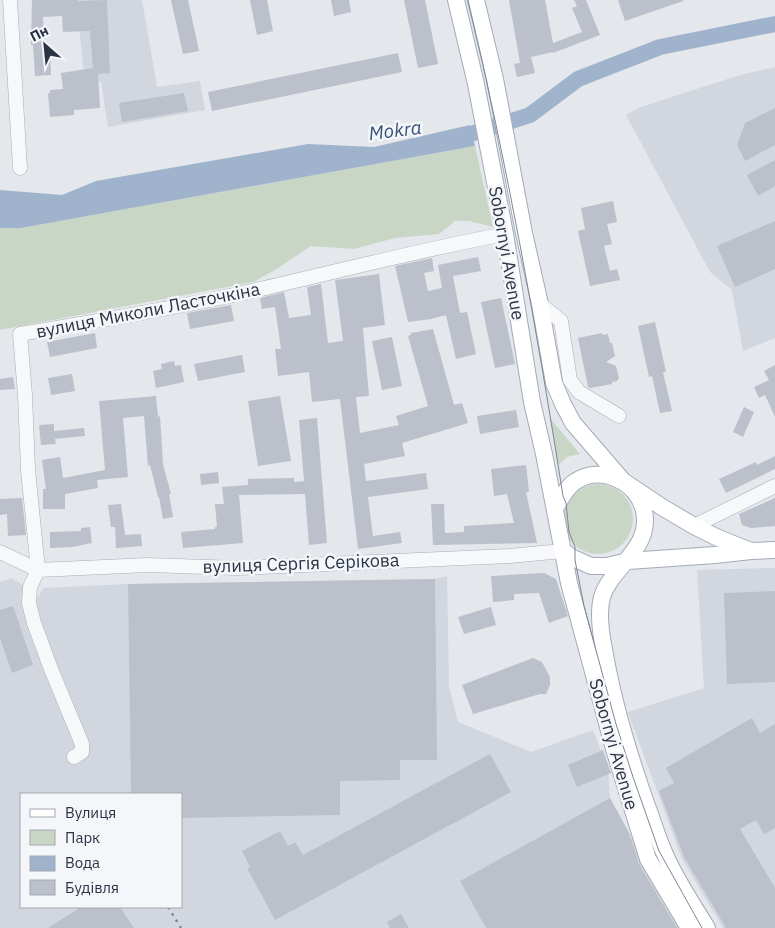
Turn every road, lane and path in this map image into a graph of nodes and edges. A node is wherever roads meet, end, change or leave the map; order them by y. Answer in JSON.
{"nodes":[{"id":1,"x":10,"y":0,"type":"edge"},
{"id":2,"x":456,"y":0,"type":"edge"},
{"id":3,"x":476,"y":0,"type":"edge"},
{"id":4,"x":20,"y":168,"type":"dead end"},
{"id":5,"x":505,"y":234,"type":"junction"},
{"id":6,"x":540,"y":304,"type":"junction"},
{"id":7,"x":619,"y":416,"type":"dead end"},
{"id":8,"x":623,"y":481,"type":"junction"},
{"id":9,"x":775,"y":486,"type":"edge"},
{"id":10,"x":555,"y":508,"type":"junction"},
{"id":11,"x":694,"y":526,"type":"junction"},
{"id":12,"x":775,"y":550,"type":"edge"},
{"id":13,"x":563,"y":551,"type":"junction"},
{"id":14,"x":751,"y":551,"type":"junction"},
{"id":15,"x":0,"y":552,"type":"edge"},
{"id":16,"x":628,"y":561,"type":"junction"},
{"id":17,"x":38,"y":570,"type":"junction"},
{"id":18,"x":74,"y":757,"type":"dead end"},
{"id":19,"x":689,"y":928,"type":"edge"},
{"id":20,"x":707,"y":928,"type":"edge"}],
"edges":[{"from":1,"to":4,"type":"street"},
{"from":2,"to":5,"type":"main road","name":"Sobornyi Avenue"},
{"from":3,"to":6,"type":"main road","name":"Sobornyi Avenue"},
{"from":5,"to":10,"type":"main road","name":"Sobornyi Avenue"},
{"from":5,"to":17,"type":"street","name":"вулиця Миколи Ласточкіна"},
{"from":6,"to":7,"type":"street"},
{"from":6,"to":8,"type":"main road","name":"Sobornyi Avenue"},
{"from":8,"to":10,"type":"main road"},
{"from":8,"to":11,"type":"main road"},
{"from":8,"to":16,"type":"main road"},
{"from":9,"to":11,"type":"street"},
{"from":10,"to":13,"type":"main road"},
{"from":11,"to":14,"type":"main road"},
{"from":12,"to":14,"type":"main road"},
{"from":13,"to":16,"type":"main road"},
{"from":13,"to":17,"type":"street","name":"вулиця Сергія Серікова"},
{"from":13,"to":19,"type":"main road","name":"Sobornyi Avenue"},
{"from":14,"to":16,"type":"main road"},
{"from":15,"to":17,"type":"street"},
{"from":16,"to":20,"type":"main road","name":"Sobornyi Avenue"},
{"from":17,"to":18,"type":"street","name":"вулиця Миколи Ласточкіна"}]}
